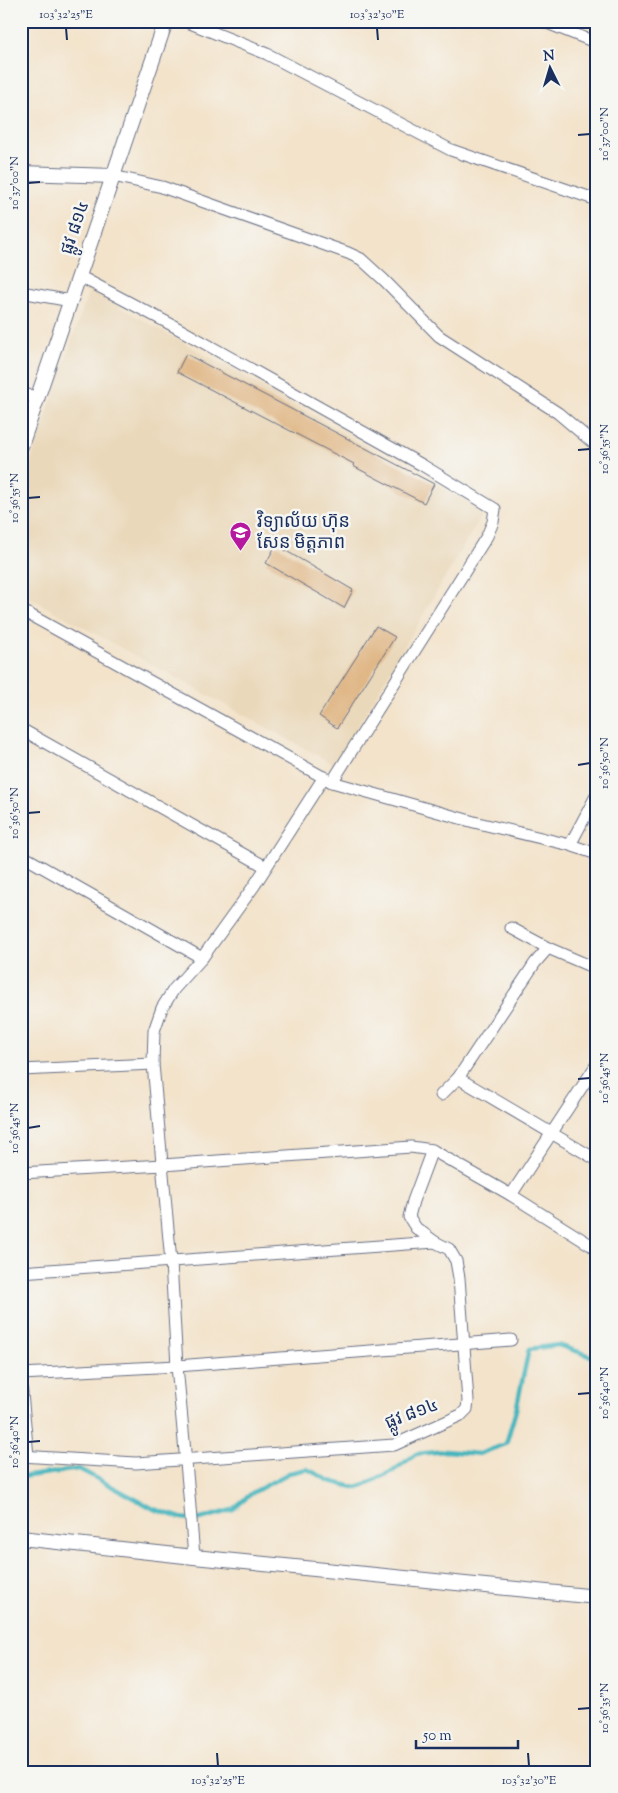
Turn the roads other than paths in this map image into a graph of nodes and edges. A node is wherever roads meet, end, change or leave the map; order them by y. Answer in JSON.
{"nodes":[{"id":1,"x":166,"y":21,"type":"edge"},
{"id":2,"x":185,"y":21,"type":"edge"},
{"id":3,"x":542,"y":21,"type":"edge"},
{"id":4,"x":597,"y":43,"type":"edge"},
{"id":5,"x":21,"y":172,"type":"edge"},
{"id":6,"x":113,"y":176,"type":"junction"},
{"id":7,"x":597,"y":200,"type":"edge"},
{"id":8,"x":79,"y":276,"type":"junction"},
{"id":9,"x":21,"y":292,"type":"edge"},
{"id":10,"x":71,"y":301,"type":"junction"},
{"id":11,"x":21,"y":394,"type":"edge"},
{"id":12,"x":38,"y":397,"type":"junction"},
{"id":13,"x":22,"y":443,"type":"edge"},
{"id":14,"x":597,"y":446,"type":"edge"},
{"id":15,"x":21,"y":610,"type":"edge"},
{"id":16,"x":21,"y":729,"type":"edge"},
{"id":17,"x":328,"y":780,"type":"junction"},
{"id":18,"x":597,"y":794,"type":"edge"},
{"id":19,"x":570,"y":845,"type":"junction"},
{"id":20,"x":597,"y":854,"type":"edge"},
{"id":21,"x":21,"y":855,"type":"edge"},
{"id":22,"x":266,"y":868,"type":"junction"},
{"id":23,"x":511,"y":928,"type":"dead end"},
{"id":24,"x":548,"y":948,"type":"junction"},
{"id":25,"x":202,"y":958,"type":"junction"},
{"id":26,"x":597,"y":969,"type":"edge"},
{"id":27,"x":153,"y":1064,"type":"junction"},
{"id":28,"x":597,"y":1064,"type":"edge"},
{"id":29,"x":21,"y":1070,"type":"edge"},
{"id":30,"x":458,"y":1078,"type":"junction"},
{"id":31,"x":441,"y":1094,"type":"dead end"},
{"id":32,"x":550,"y":1133,"type":"junction"},
{"id":33,"x":432,"y":1150,"type":"junction"},
{"id":34,"x":597,"y":1160,"type":"edge"},
{"id":35,"x":163,"y":1165,"type":"junction"},
{"id":36,"x":21,"y":1173,"type":"edge"},
{"id":37,"x":511,"y":1195,"type":"junction"},
{"id":38,"x":435,"y":1242,"type":"junction"},
{"id":39,"x":597,"y":1249,"type":"edge"},
{"id":40,"x":171,"y":1262,"type":"junction"},
{"id":41,"x":21,"y":1272,"type":"edge"},
{"id":42,"x":511,"y":1340,"type":"dead end"},
{"id":43,"x":463,"y":1343,"type":"junction"},
{"id":44,"x":177,"y":1366,"type":"junction"},
{"id":45,"x":21,"y":1374,"type":"edge"},
{"id":46,"x":21,"y":1384,"type":"edge"},
{"id":47,"x":25,"y":1456,"type":"edge"},
{"id":48,"x":185,"y":1461,"type":"junction"},
{"id":49,"x":21,"y":1538,"type":"edge"},
{"id":50,"x":194,"y":1557,"type":"junction"},
{"id":51,"x":597,"y":1597,"type":"edge"}],
"edges":[{"from":1,"to":6,"type":"street","name":"ផ្លូវ ៨១៤"},
{"from":2,"to":7,"type":"street"},
{"from":3,"to":4,"type":"street"},
{"from":5,"to":6,"type":"street"},
{"from":6,"to":8,"type":"street","name":"ផ្លូវ ៨១៤"},
{"from":6,"to":14,"type":"street"},
{"from":8,"to":10,"type":"street","name":"ផ្លូវ ៨១៤"},
{"from":8,"to":17,"type":"street"},
{"from":9,"to":10,"type":"street"},
{"from":10,"to":12,"type":"street","name":"ផ្លូវ ៨១៤"},
{"from":11,"to":12,"type":"street"},
{"from":12,"to":13,"type":"street","name":"ផ្លូវ ៨១៤"},
{"from":15,"to":17,"type":"street"},
{"from":16,"to":22,"type":"street"},
{"from":17,"to":19,"type":"street"},
{"from":17,"to":22,"type":"street"},
{"from":18,"to":19,"type":"street"},
{"from":19,"to":20,"type":"street"},
{"from":21,"to":25,"type":"street"},
{"from":22,"to":25,"type":"street"},
{"from":23,"to":24,"type":"street"},
{"from":24,"to":26,"type":"street"},
{"from":24,"to":30,"type":"street"},
{"from":25,"to":27,"type":"street"},
{"from":27,"to":29,"type":"street"},
{"from":27,"to":35,"type":"street"},
{"from":28,"to":32,"type":"street"},
{"from":30,"to":31,"type":"street"},
{"from":30,"to":32,"type":"street"},
{"from":32,"to":34,"type":"street"},
{"from":32,"to":37,"type":"street"},
{"from":33,"to":35,"type":"street"},
{"from":33,"to":37,"type":"street"},
{"from":33,"to":38,"type":"street","name":"ផ្លូវ ៨១៤"},
{"from":35,"to":36,"type":"street"},
{"from":35,"to":40,"type":"street"},
{"from":37,"to":39,"type":"street"},
{"from":38,"to":40,"type":"street"},
{"from":38,"to":43,"type":"street","name":"ផ្លូវ ៨១៤"},
{"from":40,"to":41,"type":"street"},
{"from":40,"to":44,"type":"street"},
{"from":42,"to":43,"type":"street"},
{"from":43,"to":44,"type":"street"},
{"from":43,"to":48,"type":"street","name":"ផ្លូវ ៨១៤"},
{"from":44,"to":45,"type":"street"},
{"from":44,"to":48,"type":"street"},
{"from":46,"to":47,"type":"street"},
{"from":47,"to":48,"type":"street","name":"ផ្លូវ ៨១៤"},
{"from":48,"to":50,"type":"street"},
{"from":49,"to":50,"type":"street"},
{"from":50,"to":51,"type":"street"}]}
